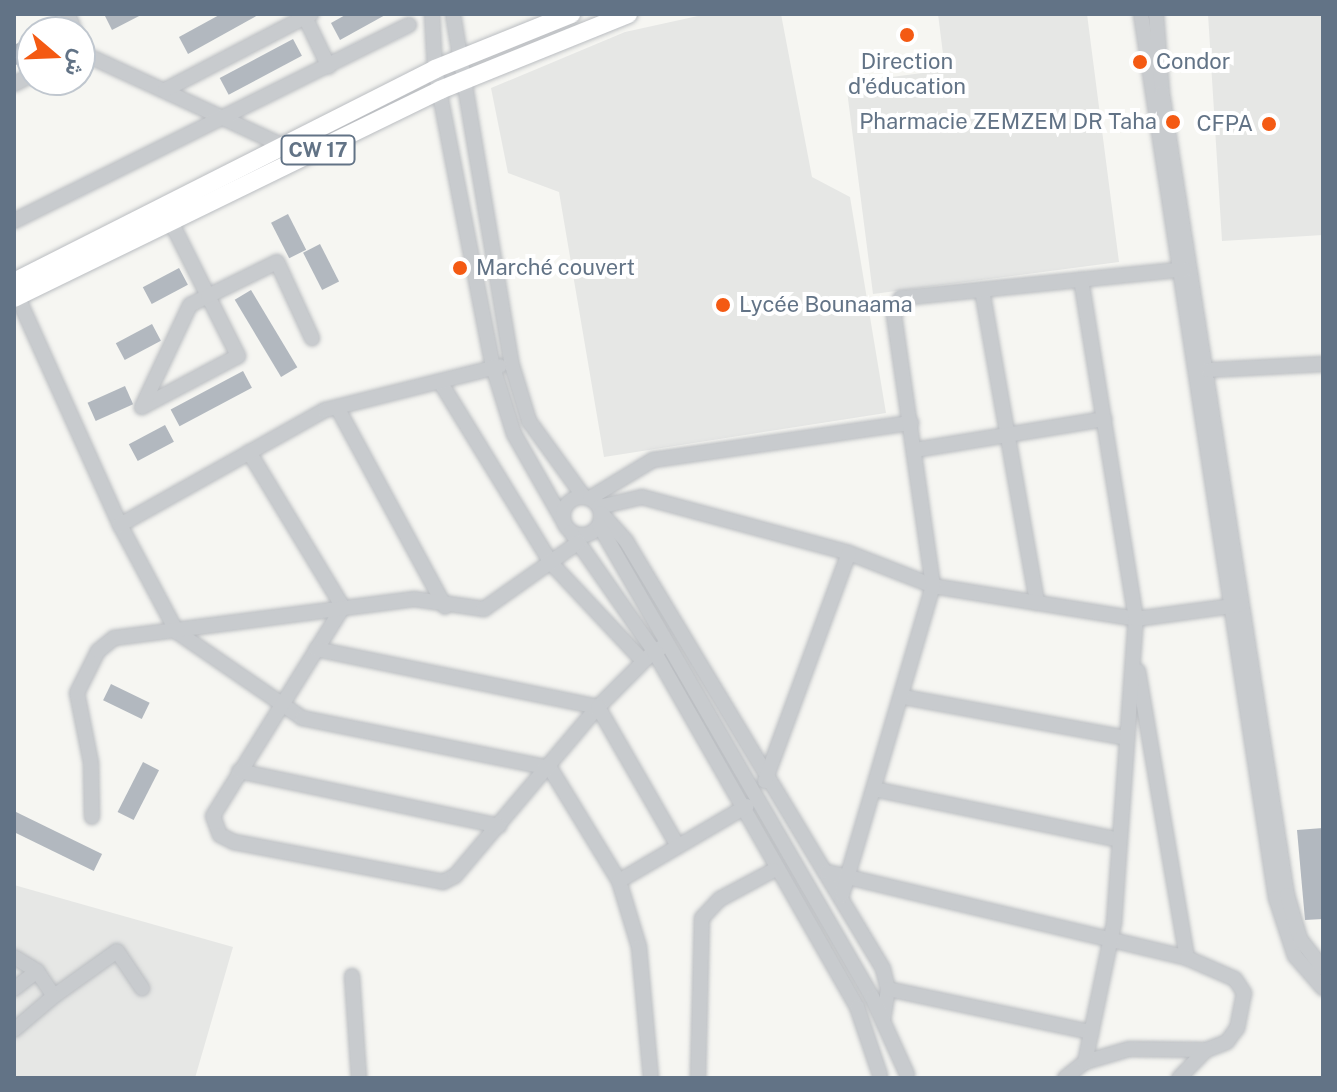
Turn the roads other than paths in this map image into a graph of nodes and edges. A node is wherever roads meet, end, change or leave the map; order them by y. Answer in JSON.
{"nodes":[{"id":1,"x":432,"y":14,"type":"edge"},
{"id":2,"x":453,"y":14,"type":"edge"},
{"id":3,"x":571,"y":14,"type":"edge"},
{"id":4,"x":628,"y":14,"type":"edge"},
{"id":5,"x":1141,"y":14,"type":"edge"},
{"id":6,"x":1156,"y":14,"type":"edge"},
{"id":7,"x":308,"y":16,"type":"edge"},
{"id":8,"x":409,"y":25,"type":"dead end"},
{"id":9,"x":96,"y":57,"type":"edge"},
{"id":10,"x":457,"y":60,"type":"junction"},
{"id":11,"x":329,"y":67,"type":"junction"},
{"id":12,"x":435,"y":69,"type":"junction"},
{"id":13,"x":462,"y":83,"type":"junction"},
{"id":14,"x":165,"y":90,"type":"junction"},
{"id":15,"x":440,"y":90,"type":"junction"},
{"id":16,"x":228,"y":120,"type":"junction"},
{"id":17,"x":283,"y":146,"type":"junction"},
{"id":18,"x":167,"y":214,"type":"junction"},
{"id":19,"x":14,"y":221,"type":"edge"},
{"id":20,"x":1183,"y":269,"type":"junction"},
{"id":21,"x":1081,"y":279,"type":"junction"},
{"id":22,"x":982,"y":290,"type":"junction"},
{"id":23,"x":15,"y":291,"type":"edge"},
{"id":24,"x":208,"y":296,"type":"junction"},
{"id":25,"x":312,"y":338,"type":"dead end"},
{"id":26,"x":511,"y":362,"type":"junction"},
{"id":27,"x":1323,"y":364,"type":"edge"},
{"id":28,"x":493,"y":367,"type":"junction"},
{"id":29,"x":1209,"y":370,"type":"junction"},
{"id":30,"x":442,"y":385,"type":"junction"},
{"id":31,"x":337,"y":407,"type":"junction"},
{"id":32,"x":1104,"y":419,"type":"junction"},
{"id":33,"x":911,"y":423,"type":"junction"},
{"id":34,"x":1008,"y":434,"type":"junction"},
{"id":35,"x":915,"y":450,"type":"junction"},
{"id":36,"x":249,"y":452,"type":"junction"},
{"id":37,"x":594,"y":508,"type":"junction"},
{"id":38,"x":120,"y":525,"type":"junction"},
{"id":39,"x":571,"y":532,"type":"junction"},
{"id":40,"x":849,"y":553,"type":"junction"},
{"id":41,"x":551,"y":563,"type":"junction"},
{"id":42,"x":933,"y":586,"type":"junction"},
{"id":43,"x":1037,"y":603,"type":"junction"},
{"id":44,"x":1236,"y":606,"type":"junction"},
{"id":45,"x":343,"y":607,"type":"junction"},
{"id":46,"x":445,"y":607,"type":"junction"},
{"id":47,"x":1136,"y":619,"type":"junction"},
{"id":48,"x":177,"y":632,"type":"junction"},
{"id":49,"x":1134,"y":648,"type":"junction"},
{"id":50,"x":316,"y":649,"type":"junction"},
{"id":51,"x":655,"y":653,"type":"junction"},
{"id":52,"x":903,"y":697,"type":"junction"},
{"id":53,"x":598,"y":707,"type":"junction"},
{"id":54,"x":282,"y":708,"type":"junction"},
{"id":55,"x":1127,"y":738,"type":"junction"},
{"id":56,"x":550,"y":768,"type":"junction"},
{"id":57,"x":239,"y":771,"type":"junction"},
{"id":58,"x":765,"y":781,"type":"junction"},
{"id":59,"x":874,"y":789,"type":"junction"},
{"id":60,"x":757,"y":799,"type":"junction"},
{"id":61,"x":740,"y":810,"type":"junction"},
{"id":62,"x":92,"y":817,"type":"dead end"},
{"id":63,"x":499,"y":826,"type":"junction"},
{"id":64,"x":1120,"y":840,"type":"junction"},
{"id":65,"x":678,"y":846,"type":"junction"},
{"id":66,"x":774,"y":870,"type":"junction"},
{"id":67,"x":827,"y":872,"type":"junction"},
{"id":68,"x":846,"y":880,"type":"junction"},
{"id":69,"x":619,"y":881,"type":"junction"},
{"id":70,"x":842,"y":895,"type":"junction"},
{"id":71,"x":1110,"y":938,"type":"junction"},
{"id":72,"x":14,"y":957,"type":"edge"},
{"id":73,"x":1187,"y":958,"type":"junction"},
{"id":74,"x":1323,"y":968,"type":"edge"},
{"id":75,"x":37,"y":971,"type":"junction"},
{"id":76,"x":352,"y":976,"type":"dead end"},
{"id":77,"x":142,"y":988,"type":"dead end"},
{"id":78,"x":1323,"y":988,"type":"edge"},
{"id":79,"x":14,"y":989,"type":"edge"},
{"id":80,"x":888,"y":989,"type":"junction"},
{"id":81,"x":54,"y":996,"type":"junction"},
{"id":82,"x":883,"y":1019,"type":"junction"},
{"id":83,"x":14,"y":1030,"type":"edge"},
{"id":84,"x":1091,"y":1032,"type":"junction"},
{"id":85,"x":1206,"y":1050,"type":"junction"},
{"id":86,"x":1085,"y":1062,"type":"junction"},
{"id":87,"x":880,"y":1076,"type":"edge"},
{"id":88,"x":908,"y":1076,"type":"edge"},
{"id":89,"x":359,"y":1078,"type":"edge"},
{"id":90,"x":651,"y":1078,"type":"edge"},
{"id":91,"x":698,"y":1078,"type":"edge"},
{"id":92,"x":1065,"y":1078,"type":"edge"},
{"id":93,"x":1179,"y":1078,"type":"edge"}],
"edges":[{"from":1,"to":12,"type":"street"},
{"from":2,"to":10,"type":"street"},
{"from":3,"to":10,"type":"main road","number":"CW 17"},
{"from":4,"to":13,"type":"main road","number":"CW 17"},
{"from":5,"to":20,"type":"street"},
{"from":6,"to":20,"type":"street"},
{"from":7,"to":11,"type":"street"},
{"from":7,"to":14,"type":"street"},
{"from":8,"to":11,"type":"street"},
{"from":9,"to":14,"type":"street"},
{"from":10,"to":12,"type":"main road","number":"CW 17"},
{"from":10,"to":13,"type":"street"},
{"from":11,"to":16,"type":"street"},
{"from":12,"to":15,"type":"street"},
{"from":12,"to":17,"type":"main road","number":"CW 17"},
{"from":13,"to":15,"type":"main road","number":"CW 17"},
{"from":13,"to":26,"type":"street"},
{"from":14,"to":16,"type":"street"},
{"from":15,"to":18,"type":"main road","number":"CW 17"},
{"from":15,"to":28,"type":"street"},
{"from":16,"to":17,"type":"street"},
{"from":16,"to":19,"type":"street"},
{"from":17,"to":18,"type":"main road","number":"CW 17"},
{"from":18,"to":23,"type":"main road","number":"CW 17"},
{"from":18,"to":24,"type":"street"},
{"from":20,"to":21,"type":"street"},
{"from":20,"to":29,"type":"street"},
{"from":20,"to":44,"type":"street"},
{"from":21,"to":22,"type":"street"},
{"from":21,"to":32,"type":"street"},
{"from":22,"to":33,"type":"street"},
{"from":22,"to":34,"type":"street"},
{"from":23,"to":38,"type":"street"},
{"from":24,"to":24,"type":"street"},
{"from":24,"to":25,"type":"street"},
{"from":26,"to":28,"type":"street"},
{"from":26,"to":37,"type":"street"},
{"from":27,"to":29,"type":"street"},
{"from":28,"to":30,"type":"street"},
{"from":28,"to":39,"type":"street"},
{"from":29,"to":44,"type":"street"},
{"from":30,"to":31,"type":"street"},
{"from":30,"to":41,"type":"street"},
{"from":31,"to":36,"type":"street"},
{"from":31,"to":46,"type":"street"},
{"from":32,"to":34,"type":"street"},
{"from":32,"to":47,"type":"street"},
{"from":33,"to":35,"type":"street"},
{"from":33,"to":37,"type":"street"},
{"from":34,"to":35,"type":"street"},
{"from":34,"to":43,"type":"street"},
{"from":35,"to":42,"type":"street"},
{"from":36,"to":38,"type":"street"},
{"from":36,"to":45,"type":"street"},
{"from":37,"to":39,"type":"street"},
{"from":37,"to":39,"type":"street"},
{"from":37,"to":40,"type":"street"},
{"from":37,"to":51,"type":"street"},
{"from":37,"to":58,"type":"street"},
{"from":38,"to":48,"type":"street"},
{"from":39,"to":41,"type":"street"},
{"from":39,"to":51,"type":"street"},
{"from":40,"to":42,"type":"street"},
{"from":40,"to":58,"type":"street"},
{"from":41,"to":46,"type":"street"},
{"from":41,"to":51,"type":"street"},
{"from":42,"to":43,"type":"street"},
{"from":42,"to":52,"type":"street"},
{"from":43,"to":47,"type":"street"},
{"from":44,"to":47,"type":"street"},
{"from":44,"to":74,"type":"street"},
{"from":44,"to":78,"type":"street"},
{"from":45,"to":46,"type":"street"},
{"from":45,"to":48,"type":"street"},
{"from":45,"to":50,"type":"street"},
{"from":47,"to":49,"type":"street"},
{"from":48,"to":54,"type":"street"},
{"from":48,"to":62,"type":"street"},
{"from":49,"to":55,"type":"street"},
{"from":49,"to":73,"type":"street"},
{"from":50,"to":53,"type":"street"},
{"from":50,"to":54,"type":"street"},
{"from":51,"to":53,"type":"street"},
{"from":51,"to":60,"type":"street"},
{"from":51,"to":61,"type":"street"},
{"from":52,"to":55,"type":"street"},
{"from":52,"to":59,"type":"street"},
{"from":53,"to":56,"type":"street"},
{"from":53,"to":65,"type":"street"},
{"from":54,"to":56,"type":"street"},
{"from":54,"to":57,"type":"street"},
{"from":55,"to":64,"type":"street"},
{"from":56,"to":63,"type":"street"},
{"from":56,"to":69,"type":"street"},
{"from":57,"to":63,"type":"street"},
{"from":57,"to":63,"type":"street"},
{"from":58,"to":67,"type":"street"},
{"from":59,"to":64,"type":"street"},
{"from":59,"to":68,"type":"street"},
{"from":60,"to":61,"type":"street"},
{"from":60,"to":82,"type":"street"},
{"from":61,"to":65,"type":"street"},
{"from":61,"to":66,"type":"street"},
{"from":64,"to":71,"type":"street"},
{"from":65,"to":69,"type":"street"},
{"from":66,"to":87,"type":"street"},
{"from":66,"to":91,"type":"street"},
{"from":67,"to":68,"type":"street"},
{"from":67,"to":70,"type":"street"},
{"from":68,"to":70,"type":"street"},
{"from":68,"to":71,"type":"street"},
{"from":69,"to":90,"type":"street"},
{"from":70,"to":80,"type":"street"},
{"from":71,"to":73,"type":"street"},
{"from":71,"to":84,"type":"street"},
{"from":72,"to":75,"type":"street"},
{"from":73,"to":85,"type":"street"},
{"from":75,"to":79,"type":"street"},
{"from":75,"to":81,"type":"street"},
{"from":76,"to":89,"type":"street"},
{"from":77,"to":81,"type":"street"},
{"from":80,"to":82,"type":"street"},
{"from":80,"to":84,"type":"street"},
{"from":81,"to":83,"type":"street"},
{"from":82,"to":88,"type":"street"},
{"from":84,"to":86,"type":"street"},
{"from":85,"to":86,"type":"street"},
{"from":85,"to":93,"type":"street"},
{"from":86,"to":92,"type":"street"},
{"from":87,"to":88,"type":"street"}]}
